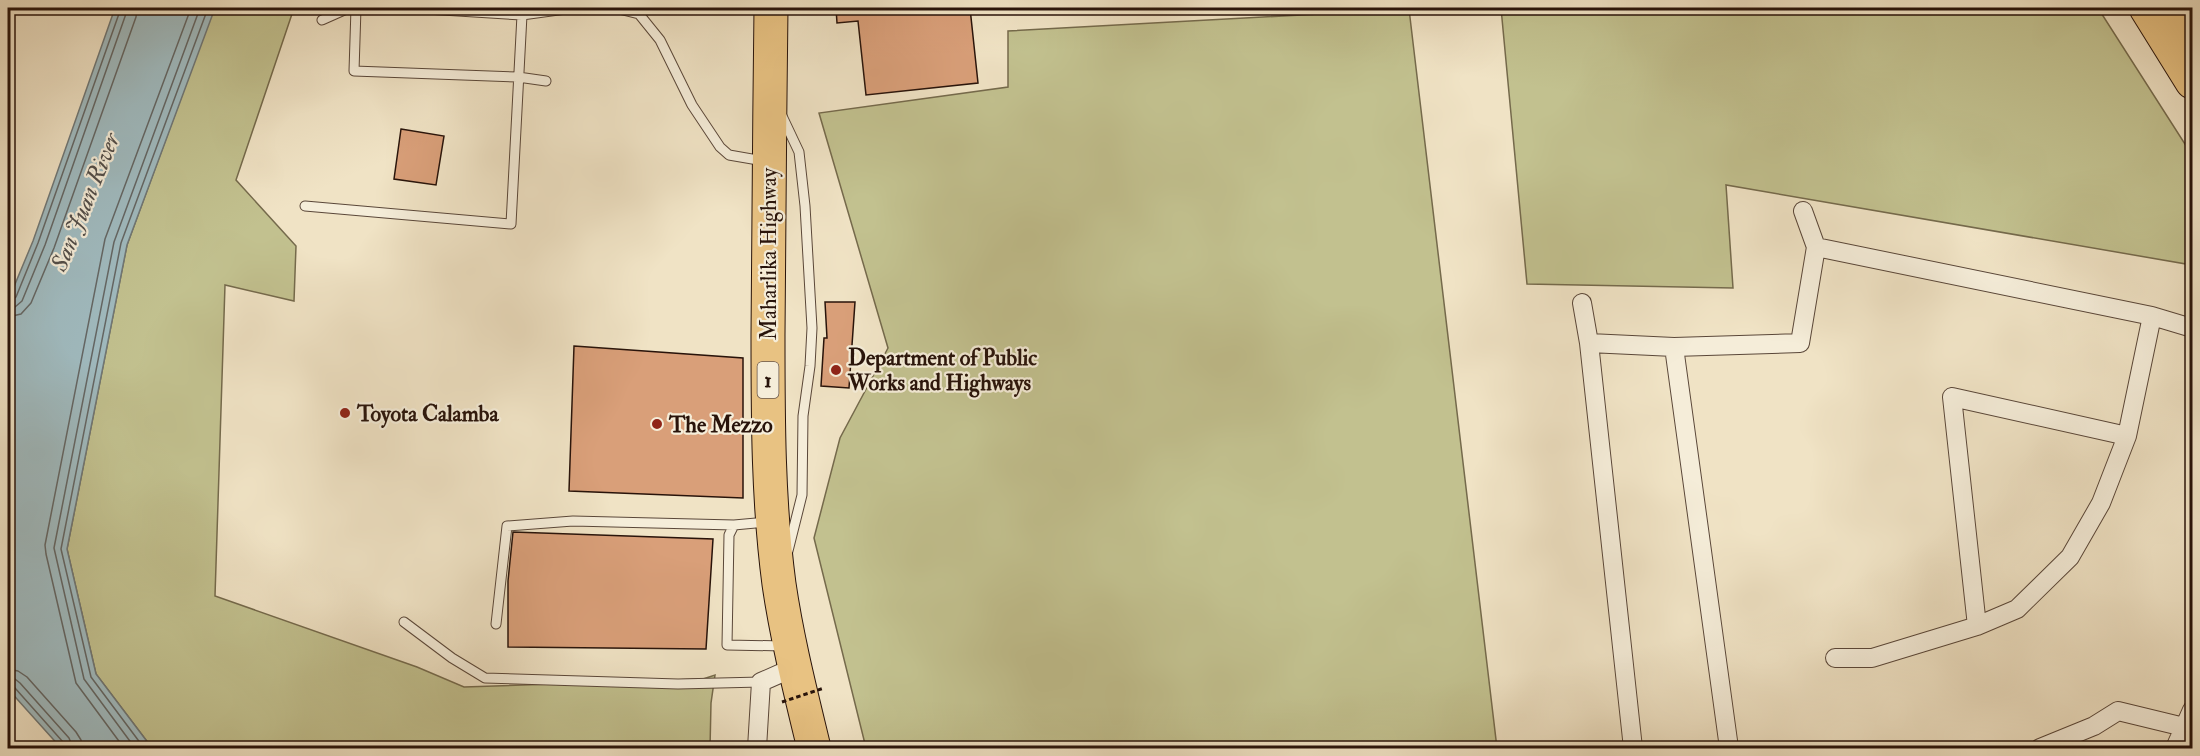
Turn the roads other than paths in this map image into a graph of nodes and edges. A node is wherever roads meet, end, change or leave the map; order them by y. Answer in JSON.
{"nodes":[{"id":1,"x":349,"y":8,"type":"edge"},
{"id":2,"x":356,"y":8,"type":"edge"},
{"id":3,"x":410,"y":8,"type":"edge"},
{"id":4,"x":573,"y":8,"type":"edge"},
{"id":5,"x":615,"y":8,"type":"edge"},
{"id":6,"x":771,"y":8,"type":"edge"},
{"id":7,"x":2146,"y":8,"type":"edge"},
{"id":8,"x":2173,"y":8,"type":"edge"},
{"id":9,"x":522,"y":15,"type":"junction"},
{"id":10,"x":322,"y":20,"type":"dead end"},
{"id":11,"x":2193,"y":38,"type":"edge"},
{"id":12,"x":518,"y":77,"type":"junction"},
{"id":13,"x":546,"y":81,"type":"dead end"},
{"id":14,"x":2193,"y":82,"type":"edge"},
{"id":15,"x":770,"y":90,"type":"junction"},
{"id":16,"x":768,"y":162,"type":"junction"},
{"id":17,"x":305,"y":206,"type":"dead end"},
{"id":18,"x":1803,"y":211,"type":"dead end"},
{"id":19,"x":1816,"y":247,"type":"junction"},
{"id":20,"x":1582,"y":303,"type":"dead end"},
{"id":21,"x":2151,"y":316,"type":"junction"},
{"id":22,"x":2193,"y":328,"type":"edge"},
{"id":23,"x":1589,"y":343,"type":"junction"},
{"id":24,"x":1674,"y":347,"type":"junction"},
{"id":25,"x":2127,"y":436,"type":"junction"},
{"id":26,"x":773,"y":522,"type":"junction"},
{"id":27,"x":734,"y":525,"type":"junction"},
{"id":28,"x":780,"y":586,"type":"junction"},
{"id":29,"x":404,"y":622,"type":"dead end"},
{"id":30,"x":496,"y":624,"type":"dead end"},
{"id":31,"x":1977,"y":626,"type":"junction"},
{"id":32,"x":793,"y":657,"type":"junction"},
{"id":33,"x":1835,"y":658,"type":"dead end"},
{"id":34,"x":761,"y":682,"type":"junction"},
{"id":35,"x":2193,"y":710,"type":"edge"},
{"id":36,"x":2184,"y":728,"type":"junction"},
{"id":37,"x":757,"y":748,"type":"edge"},
{"id":38,"x":814,"y":748,"type":"edge"},
{"id":39,"x":1633,"y":748,"type":"edge"},
{"id":40,"x":1729,"y":748,"type":"edge"},
{"id":41,"x":2040,"y":748,"type":"edge"},
{"id":42,"x":2175,"y":748,"type":"edge"}],
"edges":[{"from":1,"to":10,"type":"lane"},
{"from":2,"to":12,"type":"lane"},
{"from":3,"to":9,"type":"lane"},
{"from":4,"to":9,"type":"lane"},
{"from":5,"to":16,"type":"lane"},
{"from":6,"to":15,"type":"highway","name":"Maharlika Highway","number":"1"},
{"from":7,"to":14,"type":"highway"},
{"from":8,"to":11,"type":"highway"},
{"from":9,"to":12,"type":"lane"},
{"from":12,"to":13,"type":"lane"},
{"from":12,"to":17,"type":"lane"},
{"from":15,"to":16,"type":"highway","name":"Maharlika Highway","number":"1"},
{"from":15,"to":28,"type":"lane"},
{"from":16,"to":26,"type":"highway","name":"Maharlika Highway","number":"1"},
{"from":18,"to":19,"type":"street"},
{"from":19,"to":21,"type":"street"},
{"from":19,"to":24,"type":"street"},
{"from":20,"to":23,"type":"street"},
{"from":21,"to":22,"type":"street"},
{"from":21,"to":25,"type":"street"},
{"from":23,"to":24,"type":"street"},
{"from":23,"to":39,"type":"street"},
{"from":24,"to":40,"type":"street"},
{"from":25,"to":31,"type":"street"},
{"from":25,"to":31,"type":"street"},
{"from":26,"to":27,"type":"lane"},
{"from":26,"to":28,"type":"highway","name":"Maharlika Highway","number":"1"},
{"from":27,"to":30,"type":"lane"},
{"from":27,"to":32,"type":"lane"},
{"from":28,"to":32,"type":"highway","name":"Maharlika Highway","number":"1"},
{"from":29,"to":34,"type":"lane"},
{"from":31,"to":33,"type":"street"},
{"from":32,"to":34,"type":"street"},
{"from":32,"to":38,"type":"highway","name":"Maharlika Highway","number":"1"},
{"from":34,"to":37,"type":"street"},
{"from":35,"to":36,"type":"street"},
{"from":36,"to":41,"type":"street"},
{"from":36,"to":42,"type":"street"}]}
